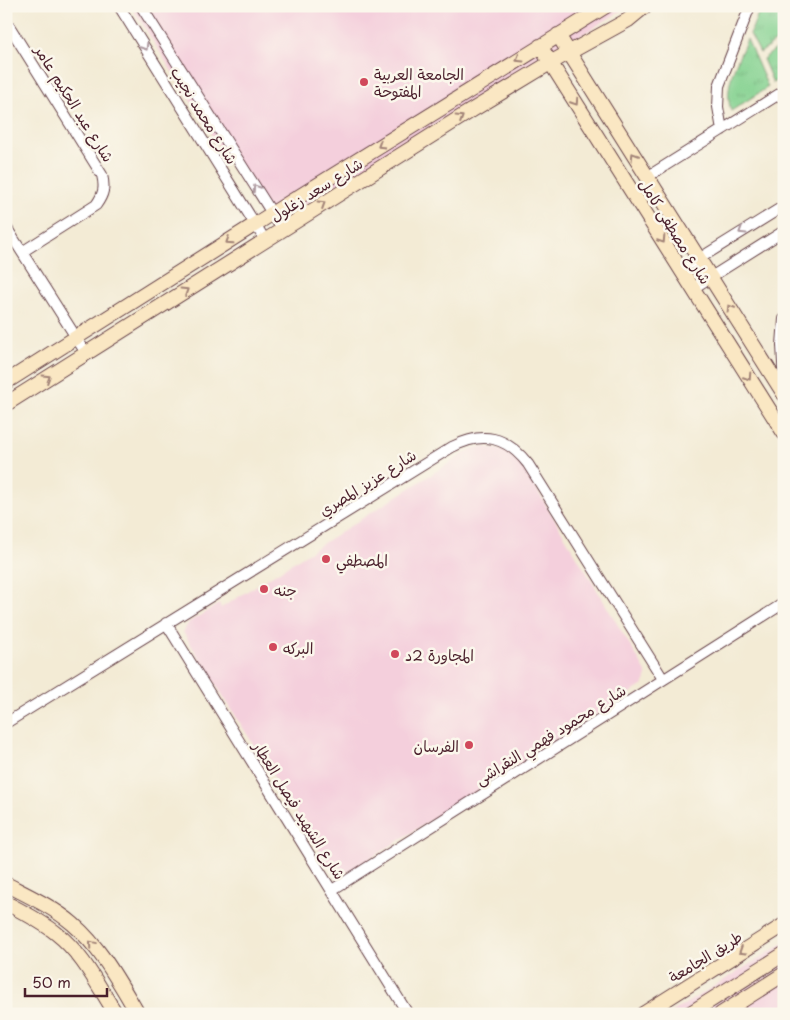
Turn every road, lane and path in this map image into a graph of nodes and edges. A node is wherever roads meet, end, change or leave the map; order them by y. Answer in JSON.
{"nodes":[{"id":1,"x":119,"y":6,"type":"edge"},
{"id":2,"x":141,"y":6,"type":"edge"},
{"id":3,"x":606,"y":6,"type":"edge"},
{"id":4,"x":645,"y":6,"type":"edge"},
{"id":5,"x":750,"y":6,"type":"edge"},
{"id":6,"x":6,"y":21,"type":"edge"},
{"id":7,"x":558,"y":35,"type":"junction"},
{"id":8,"x":540,"y":46,"type":"junction"},
{"id":9,"x":569,"y":53,"type":"junction"},
{"id":10,"x":550,"y":63,"type":"junction"},
{"id":11,"x":582,"y":74,"type":"junction"},
{"id":12,"x":564,"y":84,"type":"junction"},
{"id":13,"x":784,"y":91,"type":"edge"},
{"id":14,"x":722,"y":130,"type":"junction"},
{"id":15,"x":647,"y":177,"type":"junction"},
{"id":16,"x":784,"y":206,"type":"edge"},
{"id":17,"x":272,"y":213,"type":"junction"},
{"id":18,"x":255,"y":224,"type":"junction"},
{"id":19,"x":6,"y":227,"type":"edge"},
{"id":20,"x":282,"y":229,"type":"junction"},
{"id":21,"x":784,"y":231,"type":"edge"},
{"id":22,"x":265,"y":240,"type":"junction"},
{"id":23,"x":22,"y":252,"type":"junction"},
{"id":24,"x":698,"y":259,"type":"junction"},
{"id":25,"x":681,"y":270,"type":"junction"},
{"id":26,"x":710,"y":277,"type":"junction"},
{"id":27,"x":692,"y":288,"type":"junction"},
{"id":28,"x":784,"y":319,"type":"edge"},
{"id":29,"x":76,"y":338,"type":"junction"},
{"id":30,"x":86,"y":354,"type":"junction"},
{"id":31,"x":784,"y":381,"type":"edge"},
{"id":32,"x":6,"y":382,"type":"edge"},
{"id":33,"x":784,"y":394,"type":"edge"},
{"id":34,"x":6,"y":404,"type":"edge"},
{"id":35,"x":784,"y":434,"type":"edge"},
{"id":36,"x":784,"y":603,"type":"edge"},
{"id":37,"x":166,"y":623,"type":"junction"},
{"id":38,"x":663,"y":679,"type":"junction"},
{"id":39,"x":6,"y":723,"type":"edge"},
{"id":40,"x":6,"y":884,"type":"edge"},
{"id":41,"x":332,"y":890,"type":"junction"},
{"id":42,"x":6,"y":903,"type":"edge"},
{"id":43,"x":784,"y":925,"type":"edge"},
{"id":44,"x":784,"y":954,"type":"edge"},
{"id":45,"x":784,"y":974,"type":"edge"},
{"id":46,"x":116,"y":1014,"type":"edge"},
{"id":47,"x":138,"y":1014,"type":"edge"},
{"id":48,"x":408,"y":1014,"type":"edge"},
{"id":49,"x":643,"y":1014,"type":"edge"},
{"id":50,"x":689,"y":1014,"type":"edge"},
{"id":51,"x":721,"y":1014,"type":"edge"}],
"edges":[{"from":1,"to":18,"type":"street","name":"شارع محمد نجيب","one_way":true},
{"from":17,"to":2,"type":"street","name":"شارع محمد نجيب","one_way":true},
{"from":3,"to":7,"type":"street","name":"شارع سعد زغلول"},
{"from":4,"to":9,"type":"street","name":"شارع سعد زغلول"},
{"from":5,"to":14,"type":"street"},
{"from":6,"to":23,"type":"street","name":"شارع عبد الحكيم عامر"},
{"from":7,"to":8,"type":"street","name":"شارع سعد زغلول"},
{"from":7,"to":9,"type":"street","name":"شارع مصطفى كامل"},
{"from":8,"to":10,"type":"street","name":"شارع مصطفى كامل"},
{"from":8,"to":17,"type":"street","name":"شارع سعد زغلول","one_way":true},
{"from":9,"to":10,"type":"street","name":"شارع سعد زغلول"},
{"from":9,"to":11,"type":"street","name":"شارع مصطفى كامل"},
{"from":10,"to":12,"type":"street","name":"شارع مصطفى كامل"},
{"from":20,"to":10,"type":"street","name":"شارع سعد زغلول","one_way":true},
{"from":11,"to":12,"type":"street"},
{"from":15,"to":11,"type":"street","name":"شارع مصطفى كامل","one_way":true},
{"from":12,"to":25,"type":"street","name":"شارع مصطفى كامل","one_way":true},
{"from":13,"to":14,"type":"street"},
{"from":14,"to":15,"type":"street"},
{"from":15,"to":24,"type":"street","name":"شارع مصطفى كامل"},
{"from":16,"to":24,"type":"street","one_way":true},
{"from":17,"to":18,"type":"street","name":"شارع سعد زغلول"},
{"from":17,"to":20,"type":"street","name":"شارع محمد نجيب"},
{"from":18,"to":22,"type":"street","name":"شارع محمد نجيب"},
{"from":18,"to":29,"type":"street","name":"شارع سعد زغلول","one_way":true},
{"from":19,"to":23,"type":"street"},
{"from":20,"to":22,"type":"street","name":"شارع سعد زغلول"},
{"from":21,"to":26,"type":"street"},
{"from":30,"to":22,"type":"street","name":"شارع سعد زغلول","one_way":true},
{"from":23,"to":29,"type":"street"},
{"from":24,"to":25,"type":"street"},
{"from":24,"to":26,"type":"street","name":"شارع مصطفى كامل"},
{"from":25,"to":27,"type":"street","name":"شارع مصطفى كامل"},
{"from":26,"to":27,"type":"street"},
{"from":33,"to":26,"type":"street","name":"شارع مصطفى كامل","one_way":true},
{"from":27,"to":35,"type":"street","name":"شارع مصطفى كامل","one_way":true},
{"from":28,"to":31,"type":"street"},
{"from":29,"to":30,"type":"street"},
{"from":29,"to":32,"type":"street","name":"شارع سعد زغلول"},
{"from":34,"to":30,"type":"street","name":"شارع سعد زغلول","one_way":true},
{"from":36,"to":38,"type":"street","name":"شارع محمود فهمي النقراشى"},
{"from":37,"to":38,"type":"street","name":"شارع عزيز المصري"},
{"from":37,"to":39,"type":"street","name":"شارع عزيز المصري"},
{"from":37,"to":41,"type":"street","name":"شارع الشهيد فيصل العطار"},
{"from":38,"to":41,"type":"street","name":"شارع محمود فهمي النقراشى"},
{"from":47,"to":40,"type":"street","one_way":true},
{"from":41,"to":48,"type":"street","name":"شارع الشهيد فيصل العطار"},
{"from":42,"to":46,"type":"street"},
{"from":43,"to":49,"type":"street","name":"طريق الجامعة","one_way":true},
{"from":44,"to":50,"type":"street"},
{"from":45,"to":51,"type":"street"}]}
